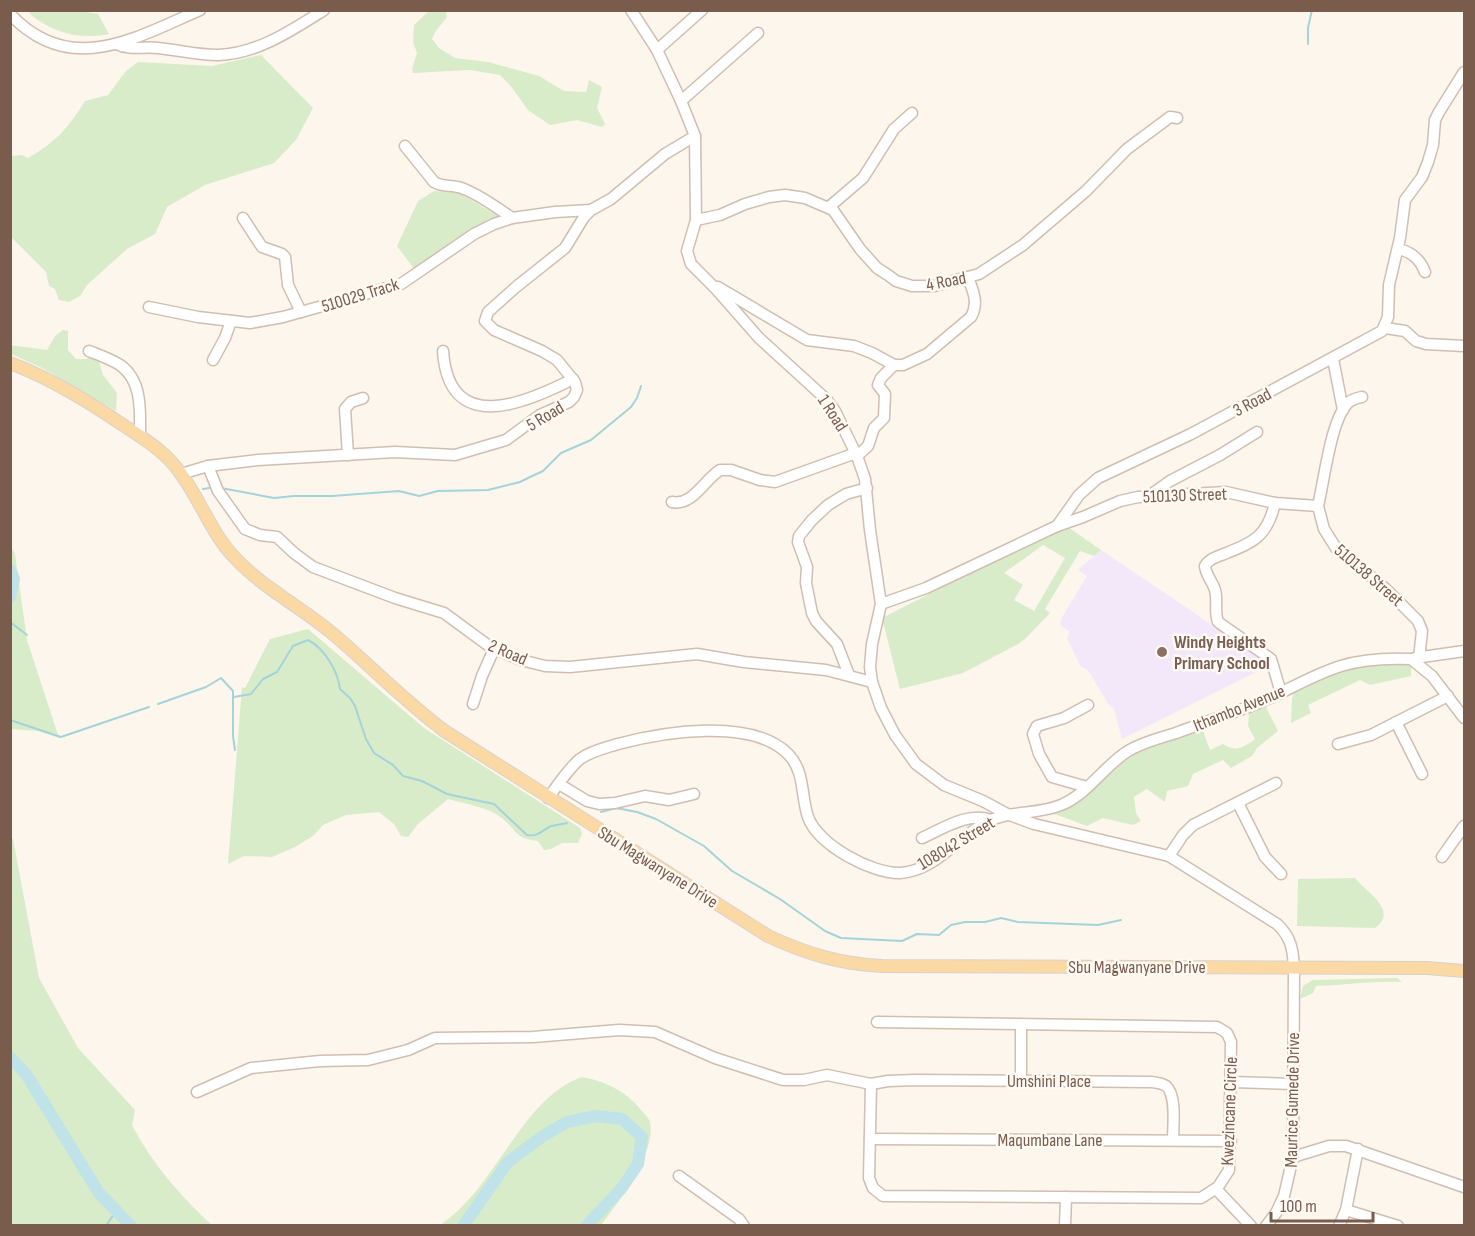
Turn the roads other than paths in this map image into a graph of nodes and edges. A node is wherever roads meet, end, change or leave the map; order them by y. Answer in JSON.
{"nodes":[{"id":1,"x":200,"y":10,"type":"edge"},
{"id":2,"x":324,"y":10,"type":"edge"},
{"id":3,"x":631,"y":10,"type":"edge"},
{"id":4,"x":702,"y":10,"type":"edge"},
{"id":5,"x":10,"y":14,"type":"edge"},
{"id":6,"x":759,"y":33,"type":"dead end"},
{"id":7,"x":117,"y":44,"type":"junction"},
{"id":8,"x":657,"y":50,"type":"junction"},
{"id":9,"x":1464,"y":72,"type":"edge"},
{"id":10,"x":681,"y":101,"type":"junction"},
{"id":11,"x":912,"y":113,"type":"dead end"},
{"id":12,"x":1177,"y":118,"type":"dead end"},
{"id":13,"x":694,"y":136,"type":"junction"},
{"id":14,"x":405,"y":146,"type":"dead end"},
{"id":15,"x":829,"y":207,"type":"junction"},
{"id":16,"x":591,"y":210,"type":"junction"},
{"id":17,"x":243,"y":218,"type":"dead end"},
{"id":18,"x":512,"y":218,"type":"junction"},
{"id":19,"x":696,"y":220,"type":"junction"},
{"id":20,"x":1398,"y":249,"type":"junction"},
{"id":21,"x":1425,"y":272,"type":"dead end"},
{"id":22,"x":968,"y":277,"type":"junction"},
{"id":23,"x":710,"y":283,"type":"junction"},
{"id":24,"x":149,"y":307,"type":"dead end"},
{"id":25,"x":301,"y":312,"type":"junction"},
{"id":26,"x":231,"y":321,"type":"junction"},
{"id":27,"x":1385,"y":328,"type":"junction"},
{"id":28,"x":1464,"y":346,"type":"edge"},
{"id":29,"x":89,"y":351,"type":"dead end"},
{"id":30,"x":443,"y":351,"type":"dead end"},
{"id":31,"x":1333,"y":359,"type":"junction"},
{"id":32,"x":213,"y":360,"type":"dead end"},
{"id":33,"x":10,"y":363,"type":"edge"},
{"id":34,"x":894,"y":365,"type":"junction"},
{"id":35,"x":573,"y":379,"type":"junction"},
{"id":36,"x":1362,"y":396,"type":"dead end"},
{"id":37,"x":363,"y":398,"type":"dead end"},
{"id":38,"x":1343,"y":410,"type":"junction"},
{"id":39,"x":1257,"y":432,"type":"dead end"},
{"id":40,"x":140,"y":436,"type":"junction"},
{"id":41,"x":857,"y":454,"type":"junction"},
{"id":42,"x":348,"y":455,"type":"junction"},
{"id":43,"x":208,"y":466,"type":"junction"},
{"id":44,"x":181,"y":474,"type":"junction"},
{"id":45,"x":867,"y":488,"type":"junction"},
{"id":46,"x":1149,"y":496,"type":"junction"},
{"id":47,"x":672,"y":502,"type":"dead end"},
{"id":48,"x":1275,"y":503,"type":"junction"},
{"id":49,"x":1318,"y":506,"type":"junction"},
{"id":50,"x":1057,"y":526,"type":"junction"},
{"id":51,"x":881,"y":604,"type":"junction"},
{"id":52,"x":494,"y":649,"type":"junction"},
{"id":53,"x":1460,"y":652,"type":"edge"},
{"id":54,"x":1415,"y":658,"type":"junction"},
{"id":55,"x":849,"y":675,"type":"junction"},
{"id":56,"x":872,"y":682,"type":"junction"},
{"id":57,"x":1281,"y":693,"type":"junction"},
{"id":58,"x":1448,"y":696,"type":"junction"},
{"id":59,"x":473,"y":705,"type":"dead end"},
{"id":60,"x":1088,"y":705,"type":"dead end"},
{"id":61,"x":1464,"y":718,"type":"edge"},
{"id":62,"x":1396,"y":723,"type":"junction"},
{"id":63,"x":1338,"y":744,"type":"dead end"},
{"id":64,"x":1422,"y":774,"type":"dead end"},
{"id":65,"x":1276,"y":783,"type":"dead end"},
{"id":66,"x":559,"y":784,"type":"junction"},
{"id":67,"x":1087,"y":787,"type":"junction"},
{"id":68,"x":694,"y":794,"type":"dead end"},
{"id":69,"x":548,"y":798,"type":"junction"},
{"id":70,"x":1238,"y":803,"type":"junction"},
{"id":71,"x":1007,"y":814,"type":"junction"},
{"id":72,"x":991,"y":820,"type":"junction"},
{"id":73,"x":1464,"y":826,"type":"edge"},
{"id":74,"x":922,"y":837,"type":"dead end"},
{"id":75,"x":1169,"y":856,"type":"junction"},
{"id":76,"x":1442,"y":858,"type":"dead end"},
{"id":77,"x":1281,"y":874,"type":"dead end"},
{"id":78,"x":1294,"y":968,"type":"junction"},
{"id":79,"x":1464,"y":971,"type":"edge"},
{"id":80,"x":877,"y":1022,"type":"dead end"},
{"id":81,"x":1021,"y":1024,"type":"junction"},
{"id":82,"x":1021,"y":1081,"type":"junction"},
{"id":83,"x":1232,"y":1082,"type":"junction"},
{"id":84,"x":873,"y":1084,"type":"junction"},
{"id":85,"x":1293,"y":1084,"type":"junction"},
{"id":86,"x":197,"y":1092,"type":"dead end"},
{"id":87,"x":870,"y":1139,"type":"junction"},
{"id":88,"x":1173,"y":1140,"type":"junction"},
{"id":89,"x":1231,"y":1141,"type":"junction"},
{"id":90,"x":1358,"y":1149,"type":"junction"},
{"id":91,"x":1293,"y":1157,"type":"junction"},
{"id":92,"x":679,"y":1176,"type":"dead end"},
{"id":93,"x":1464,"y":1187,"type":"edge"},
{"id":94,"x":1216,"y":1189,"type":"junction"},
{"id":95,"x":1066,"y":1197,"type":"junction"},
{"id":96,"x":1346,"y":1210,"type":"junction"},
{"id":97,"x":744,"y":1226,"type":"edge"},
{"id":98,"x":1065,"y":1226,"type":"edge"},
{"id":99,"x":1251,"y":1226,"type":"edge"},
{"id":100,"x":1266,"y":1226,"type":"edge"},
{"id":101,"x":1340,"y":1226,"type":"edge"},
{"id":102,"x":1398,"y":1226,"type":"edge"}],
"edges":[{"from":1,"to":7,"type":"street"},
{"from":2,"to":7,"type":"street"},
{"from":3,"to":8,"type":"street","name":"1 Road"},
{"from":4,"to":8,"type":"street"},
{"from":5,"to":7,"type":"street"},
{"from":6,"to":10,"type":"street"},
{"from":8,"to":10,"type":"street","name":"1 Road"},
{"from":9,"to":20,"type":"street"},
{"from":10,"to":13,"type":"street","name":"1 Road"},
{"from":11,"to":15,"type":"street"},
{"from":12,"to":22,"type":"street","name":"4 Road"},
{"from":13,"to":16,"type":"street","name":"5 Road"},
{"from":13,"to":19,"type":"street","name":"1 Road"},
{"from":14,"to":18,"type":"street"},
{"from":15,"to":19,"type":"street"},
{"from":15,"to":22,"type":"street","name":"4 Road"},
{"from":16,"to":18,"type":"street","name":"510029 Track"},
{"from":16,"to":35,"type":"street","name":"5 Road"},
{"from":17,"to":25,"type":"street"},
{"from":18,"to":25,"type":"street","name":"510029 Track"},
{"from":19,"to":23,"type":"street","name":"1 Road"},
{"from":20,"to":21,"type":"street"},
{"from":20,"to":27,"type":"street"},
{"from":22,"to":34,"type":"street"},
{"from":23,"to":34,"type":"street"},
{"from":23,"to":41,"type":"street","name":"1 Road"},
{"from":24,"to":26,"type":"street","name":"510029 Track"},
{"from":25,"to":26,"type":"street","name":"510029 Track"},
{"from":26,"to":32,"type":"street"},
{"from":27,"to":28,"type":"street"},
{"from":27,"to":31,"type":"street","name":"3 Road"},
{"from":29,"to":40,"type":"street"},
{"from":30,"to":35,"type":"street"},
{"from":31,"to":38,"type":"street"},
{"from":31,"to":50,"type":"street","name":"3 Road"},
{"from":33,"to":40,"type":"main road","name":"Sbu Magwanyane Drive"},
{"from":34,"to":41,"type":"street"},
{"from":35,"to":42,"type":"street","name":"5 Road"},
{"from":36,"to":38,"type":"street"},
{"from":37,"to":42,"type":"street"},
{"from":38,"to":49,"type":"street"},
{"from":39,"to":46,"type":"street"},
{"from":40,"to":44,"type":"main road","name":"Sbu Magwanyane Drive"},
{"from":41,"to":45,"type":"street","name":"1 Road"},
{"from":41,"to":47,"type":"street"},
{"from":42,"to":43,"type":"street","name":"5 Road"},
{"from":43,"to":44,"type":"street","name":"5 Road"},
{"from":43,"to":52,"type":"street","name":"2 Road"},
{"from":44,"to":69,"type":"main road","name":"Sbu Magwanyane Drive"},
{"from":45,"to":51,"type":"street","name":"1 Road"},
{"from":45,"to":55,"type":"street"},
{"from":46,"to":48,"type":"street","name":"510130 Street"},
{"from":46,"to":50,"type":"street","name":"510130 Street"},
{"from":48,"to":49,"type":"street","name":"510130 Street"},
{"from":48,"to":57,"type":"street"},
{"from":49,"to":54,"type":"street","name":"510138 Street"},
{"from":50,"to":51,"type":"street","name":"3 Road"},
{"from":51,"to":56,"type":"street","name":"1 Road"},
{"from":52,"to":55,"type":"street","name":"2 Road"},
{"from":52,"to":59,"type":"street"},
{"from":53,"to":54,"type":"street","name":"Ithambo Avenue"},
{"from":54,"to":57,"type":"street","name":"Ithambo Avenue"},
{"from":54,"to":58,"type":"street"},
{"from":55,"to":56,"type":"street","name":"2 Road"},
{"from":56,"to":71,"type":"street","name":"1 Road"},
{"from":57,"to":67,"type":"street","name":"Ithambo Avenue"},
{"from":58,"to":61,"type":"street"},
{"from":58,"to":62,"type":"street"},
{"from":60,"to":67,"type":"street"},
{"from":62,"to":63,"type":"street"},
{"from":62,"to":64,"type":"street"},
{"from":65,"to":70,"type":"street"},
{"from":66,"to":68,"type":"street"},
{"from":66,"to":69,"type":"street","name":"108042 Street"},
{"from":66,"to":72,"type":"street","name":"108042 Street"},
{"from":67,"to":71,"type":"street","name":"Ithambo Avenue"},
{"from":69,"to":78,"type":"main road","name":"Sbu Magwanyane Drive"},
{"from":70,"to":75,"type":"street"},
{"from":70,"to":77,"type":"street"},
{"from":71,"to":72,"type":"street","name":"108042 Street"},
{"from":71,"to":75,"type":"street","name":"108042 Street"},
{"from":72,"to":74,"type":"street"},
{"from":73,"to":76,"type":"street"},
{"from":75,"to":78,"type":"street","name":"108042 Street"},
{"from":78,"to":79,"type":"main road","name":"Sbu Magwanyane Drive"},
{"from":78,"to":85,"type":"street","name":"Maurice Gumede Drive"},
{"from":80,"to":81,"type":"street","name":"Kwezincane Circle"},
{"from":81,"to":82,"type":"street"},
{"from":81,"to":83,"type":"street","name":"Kwezincane Circle"},
{"from":82,"to":84,"type":"street","name":"Umshini Place"},
{"from":82,"to":88,"type":"street","name":"Umshini Place"},
{"from":83,"to":85,"type":"street"},
{"from":83,"to":89,"type":"street","name":"Kwezincane Circle"},
{"from":84,"to":86,"type":"street"},
{"from":84,"to":87,"type":"street","name":"Kwezincane Circle"},
{"from":85,"to":91,"type":"street","name":"Maurice Gumede Drive"},
{"from":87,"to":88,"type":"street","name":"Maqumbane Lane"},
{"from":87,"to":95,"type":"street","name":"Kwezincane Circle"},
{"from":88,"to":89,"type":"street","name":"Maqumbane Lane"},
{"from":89,"to":94,"type":"street","name":"Kwezincane Circle"},
{"from":90,"to":91,"type":"street"},
{"from":90,"to":93,"type":"street"},
{"from":90,"to":96,"type":"street"},
{"from":91,"to":100,"type":"street","name":"Maurice Gumede Drive"},
{"from":92,"to":97,"type":"street"},
{"from":94,"to":95,"type":"street","name":"Kwezincane Circle"},
{"from":94,"to":99,"type":"street"},
{"from":95,"to":98,"type":"street"},
{"from":96,"to":101,"type":"street"},
{"from":96,"to":102,"type":"street"}]}
